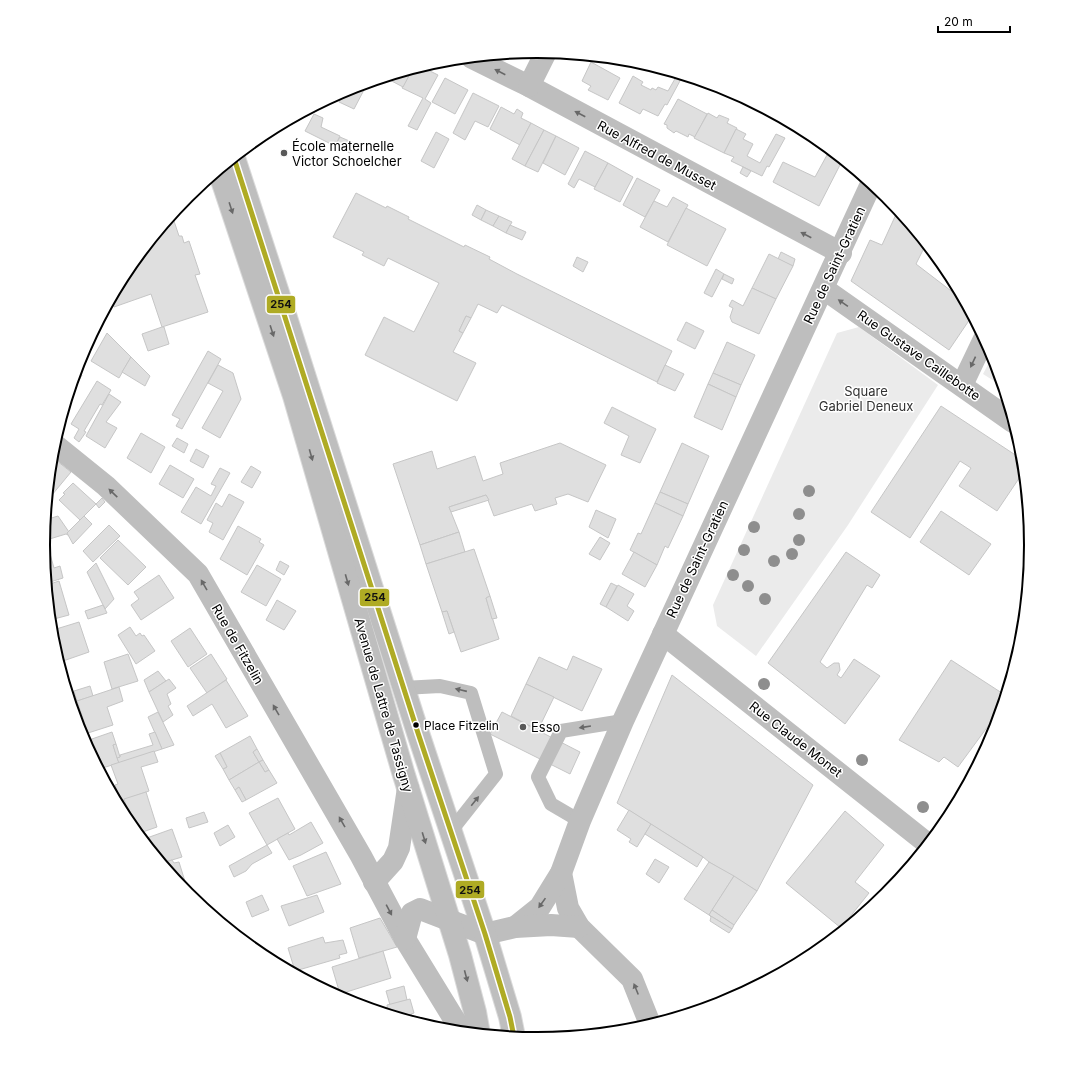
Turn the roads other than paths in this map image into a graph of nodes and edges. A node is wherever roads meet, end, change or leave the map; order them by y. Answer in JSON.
{"nodes":[{"id":1,"x":543,"y":58,"type":"edge"},
{"id":2,"x":481,"y":62,"type":"edge"},
{"id":3,"x":529,"y":86,"type":"junction"},
{"id":4,"x":236,"y":163,"type":"edge"},
{"id":5,"x":220,"y":176,"type":"edge"},
{"id":6,"x":869,"y":189,"type":"edge"},
{"id":7,"x":841,"y":253,"type":"junction"},
{"id":8,"x":824,"y":289,"type":"junction"},
{"id":9,"x":981,"y":345,"type":"edge"},
{"id":10,"x":962,"y":385,"type":"junction"},
{"id":11,"x":1006,"y":417,"type":"edge"},
{"id":12,"x":59,"y":448,"type":"edge"},
{"id":13,"x":663,"y":634,"type":"junction"},
{"id":14,"x":403,"y":688,"type":"junction"},
{"id":15,"x":623,"y":721,"type":"junction"},
{"id":16,"x":408,"y":788,"type":"junction"},
{"id":17,"x":580,"y":821,"type":"junction"},
{"id":18,"x":451,"y":831,"type":"junction"},
{"id":19,"x":924,"y":841,"type":"edge"},
{"id":20,"x":561,"y":873,"type":"junction"},
{"id":21,"x":374,"y":882,"type":"junction"},
{"id":22,"x":449,"y":918,"type":"junction"},
{"id":23,"x":515,"y":927,"type":"junction"},
{"id":24,"x":579,"y":927,"type":"junction"},
{"id":25,"x":485,"y":934,"type":"junction"},
{"id":26,"x":405,"y":939,"type":"junction"},
{"id":27,"x":460,"y":955,"type":"junction"},
{"id":28,"x":648,"y":1019,"type":"edge"},
{"id":29,"x":458,"y":1026,"type":"edge"},
{"id":30,"x":478,"y":1028,"type":"edge"},
{"id":31,"x":513,"y":1031,"type":"edge"}],
"edges":[{"from":1,"to":3,"type":"street"},
{"from":3,"to":2,"type":"street","name":"Rue Alfred de Musset","one_way":true},
{"from":7,"to":3,"type":"street","name":"Rue Alfred de Musset","one_way":true},
{"from":4,"to":14,"type":"street","name":"Avenue de Lattre de Tassigny"},
{"from":5,"to":16,"type":"street","name":"Avenue de Lattre de Tassigny","one_way":true},
{"from":6,"to":7,"type":"street","name":"Rue de Saint-Gratien"},
{"from":7,"to":8,"type":"street","name":"Rue de Saint-Gratien"},
{"from":10,"to":8,"type":"street","name":"Rue Gustave Caillebotte","one_way":true},
{"from":8,"to":13,"type":"street","name":"Rue de Saint-Gratien"},
{"from":9,"to":10,"type":"street","one_way":true},
{"from":10,"to":11,"type":"street","name":"Rue Gustave Caillebotte"},
{"from":21,"to":12,"type":"street","name":"Rue de Fitzelin","one_way":true},
{"from":13,"to":15,"type":"street","name":"Rue de Saint-Gratien"},
{"from":13,"to":19,"type":"street","name":"Rue Claude Monet"},
{"from":14,"to":18,"type":"street","name":"Avenue de Lattre de Tassigny"},
{"from":18,"to":14,"type":"lane","one_way":true},
{"from":15,"to":17,"type":"street","name":"Rue de Saint-Gratien"},
{"from":15,"to":17,"type":"lane","one_way":true},
{"from":16,"to":21,"type":"street"},
{"from":16,"to":22,"type":"street","name":"Avenue de Lattre de Tassigny","one_way":true},
{"from":17,"to":20,"type":"street","name":"Rue de Saint-Gratien"},
{"from":18,"to":25,"type":"street","name":"Avenue de Lattre de Tassigny"},
{"from":20,"to":23,"type":"street","name":"Rue de Saint-Gratien","one_way":true},
{"from":20,"to":24,"type":"street"},
{"from":21,"to":26,"type":"street","name":"Rue de Fitzelin","one_way":true},
{"from":22,"to":25,"type":"street"},
{"from":22,"to":26,"type":"street"},
{"from":22,"to":27,"type":"street","name":"Avenue de Lattre de Tassigny"},
{"from":23,"to":24,"type":"street"},
{"from":23,"to":25,"type":"street"},
{"from":28,"to":24,"type":"street","one_way":true},
{"from":25,"to":27,"type":"street"},
{"from":25,"to":31,"type":"street","name":"Avenue de Lattre de Tassigny"},
{"from":26,"to":29,"type":"street","name":"Rue de Fitzelin"},
{"from":27,"to":30,"type":"street","name":"Avenue de Lattre de Tassigny","one_way":true}]}
